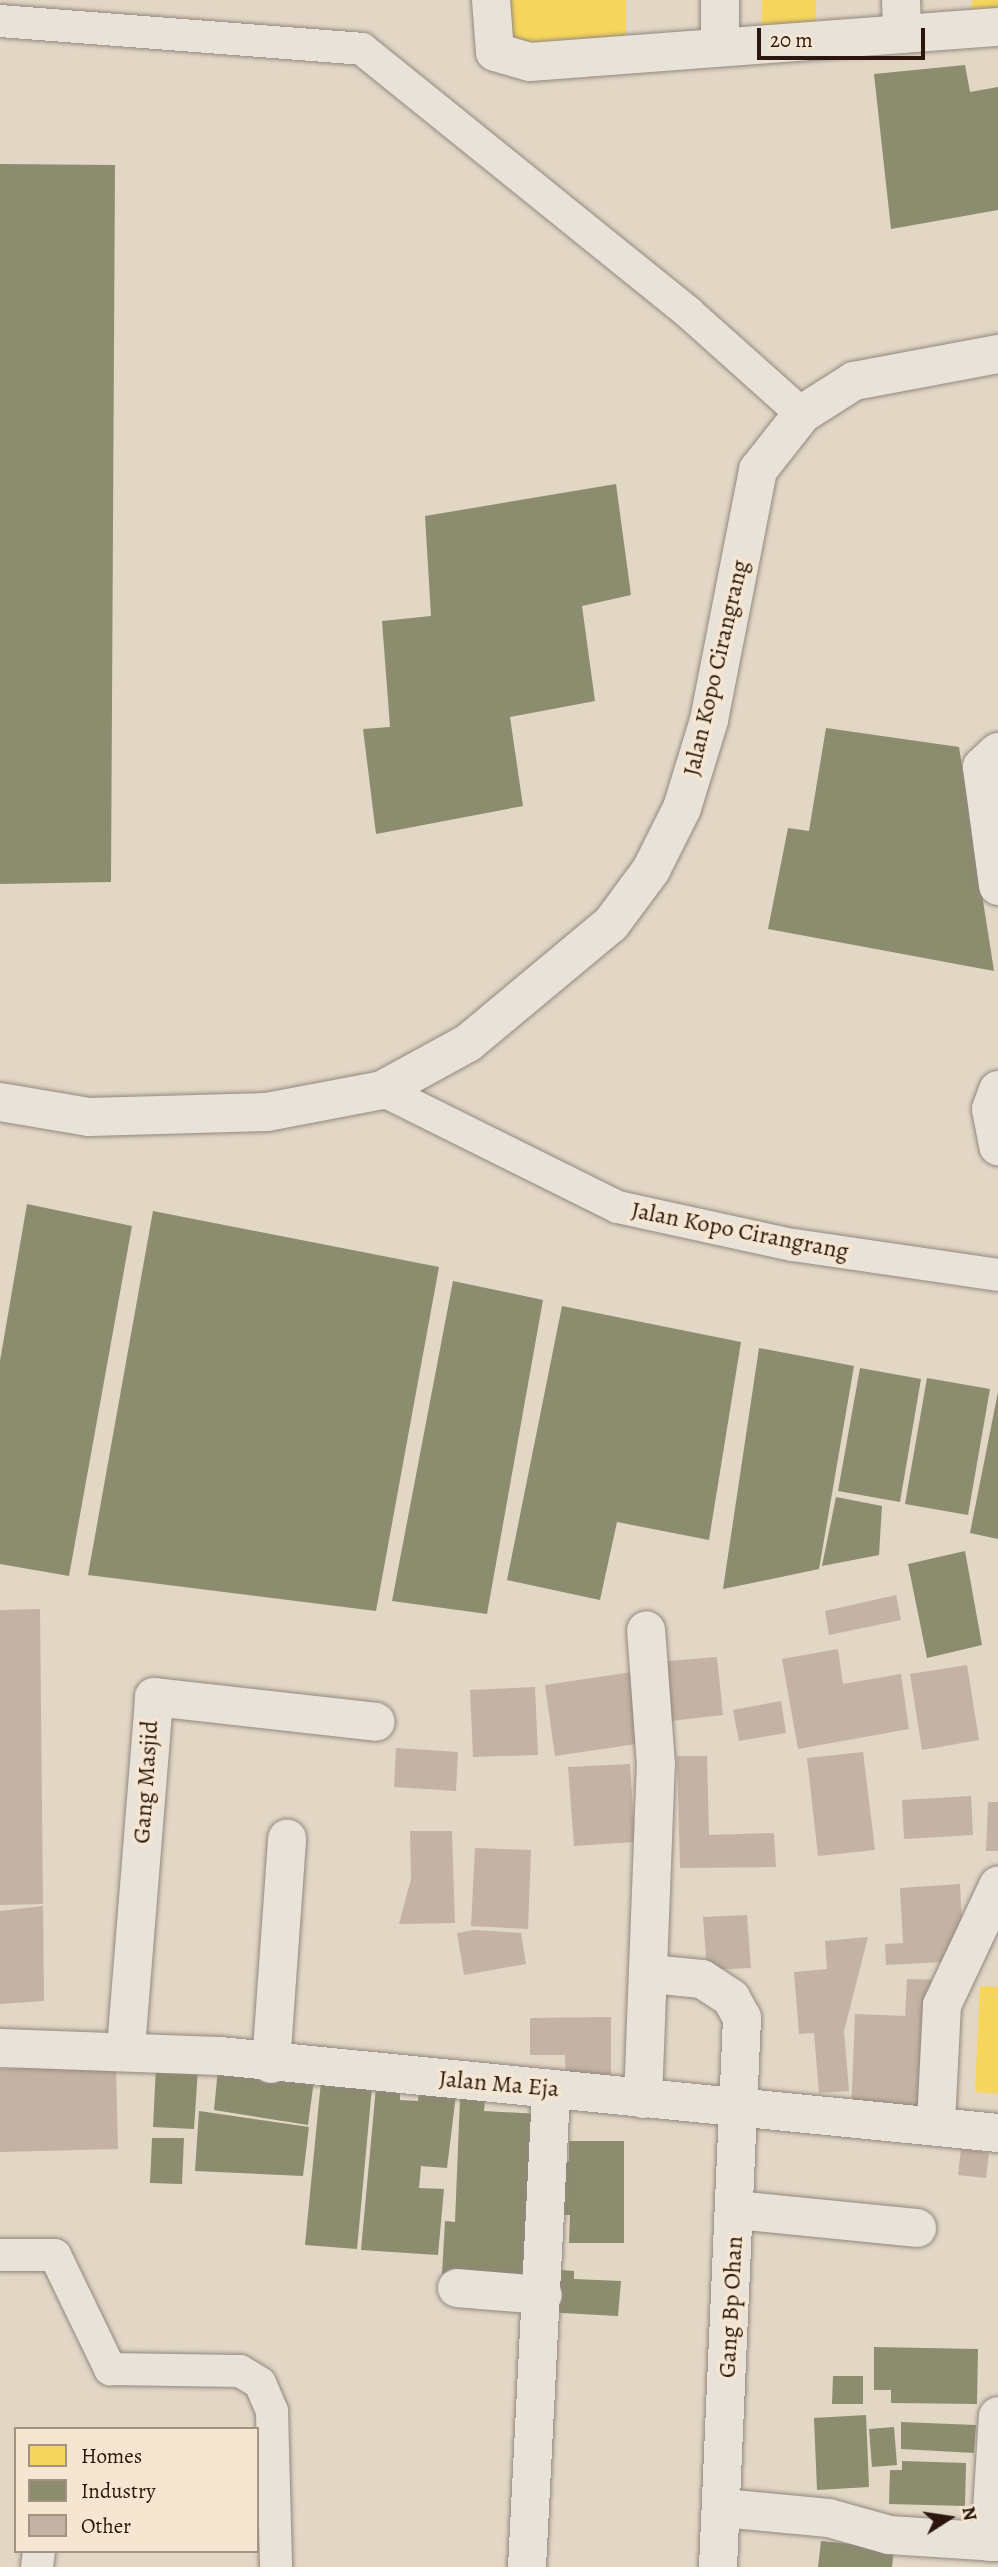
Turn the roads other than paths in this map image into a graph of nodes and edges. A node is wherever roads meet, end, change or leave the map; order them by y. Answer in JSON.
{"nodes":[{"id":1,"x":491,"y":0,"type":"edge"},
{"id":2,"x":720,"y":0,"type":"edge"},
{"id":3,"x":902,"y":17,"type":"edge"},
{"id":4,"x":0,"y":21,"type":"edge"},
{"id":5,"x":998,"y":27,"type":"edge"},
{"id":6,"x":720,"y":47,"type":"junction"},
{"id":7,"x":998,"y":354,"type":"edge"},
{"id":8,"x":802,"y":414,"type":"junction"},
{"id":9,"x":998,"y":752,"type":"edge"},
{"id":10,"x":998,"y":886,"type":"edge"},
{"id":11,"x":382,"y":1090,"type":"junction"},
{"id":12,"x":998,"y":1090,"type":"edge"},
{"id":13,"x":0,"y":1102,"type":"edge"},
{"id":14,"x":998,"y":1146,"type":"edge"},
{"id":15,"x":998,"y":1275,"type":"edge"},
{"id":16,"x":646,"y":1630,"type":"dead end"},
{"id":17,"x":376,"y":1722,"type":"dead end"},
{"id":18,"x":287,"y":1839,"type":"dead end"},
{"id":19,"x":998,"y":1886,"type":"edge"},
{"id":20,"x":651,"y":1974,"type":"junction"},
{"id":21,"x":0,"y":2048,"type":"edge"},
{"id":22,"x":126,"y":2048,"type":"junction"},
{"id":23,"x":271,"y":2064,"type":"junction"},
{"id":24,"x":551,"y":2089,"type":"junction"},
{"id":25,"x":643,"y":2099,"type":"junction"},
{"id":26,"x":739,"y":2106,"type":"junction"},
{"id":27,"x":936,"y":2123,"type":"junction"},
{"id":28,"x":998,"y":2133,"type":"edge"},
{"id":29,"x":736,"y":2210,"type":"junction"},
{"id":30,"x":917,"y":2228,"type":"dead end"},
{"id":31,"x":0,"y":2255,"type":"edge"},
{"id":32,"x":457,"y":2288,"type":"dead end"},
{"id":33,"x":543,"y":2295,"type":"junction"},
{"id":34,"x":998,"y":2416,"type":"edge"},
{"id":35,"x":723,"y":2508,"type":"junction"},
{"id":36,"x":266,"y":2528,"type":"edge"},
{"id":37,"x":994,"y":2542,"type":"edge"},
{"id":38,"x":275,"y":2567,"type":"edge"},
{"id":39,"x":527,"y":2567,"type":"edge"},
{"id":40,"x":718,"y":2567,"type":"edge"}],
"edges":[{"from":1,"to":6,"type":"street"},
{"from":2,"to":6,"type":"street"},
{"from":3,"to":5,"type":"street"},
{"from":3,"to":6,"type":"street"},
{"from":4,"to":8,"type":"lane"},
{"from":7,"to":8,"type":"street","name":"Jalan Kopo Cirangrang"},
{"from":8,"to":11,"type":"street","name":"Jalan Kopo Cirangrang"},
{"from":9,"to":10,"type":"street"},
{"from":11,"to":13,"type":"street","name":"Jalan Kopo Cirangrang"},
{"from":11,"to":15,"type":"lane","name":"Jalan Kopo Cirangrang"},
{"from":12,"to":14,"type":"street"},
{"from":16,"to":20,"type":"street"},
{"from":17,"to":22,"type":"street","name":"Gang Masjid"},
{"from":18,"to":23,"type":"street"},
{"from":19,"to":27,"type":"street"},
{"from":20,"to":25,"type":"street"},
{"from":20,"to":26,"type":"street","name":"Gang Bp Ohan"},
{"from":21,"to":22,"type":"street","name":"Jalan Ma Eja"},
{"from":22,"to":23,"type":"street","name":"Jalan Ma Eja"},
{"from":23,"to":24,"type":"street","name":"Jalan Ma Eja"},
{"from":24,"to":25,"type":"street","name":"Jalan Ma Eja"},
{"from":24,"to":33,"type":"street"},
{"from":25,"to":26,"type":"street","name":"Jalan Ma Eja"},
{"from":26,"to":27,"type":"street","name":"Jalan Ma Eja"},
{"from":26,"to":29,"type":"street","name":"Gang Bp Ohan"},
{"from":27,"to":28,"type":"street","name":"Jalan Ma Eja"},
{"from":29,"to":30,"type":"street"},
{"from":29,"to":35,"type":"street","name":"Gang Bp Ohan"},
{"from":31,"to":36,"type":"lane"},
{"from":32,"to":33,"type":"street"},
{"from":33,"to":39,"type":"street"},
{"from":34,"to":37,"type":"street"},
{"from":35,"to":37,"type":"street"},
{"from":35,"to":40,"type":"street","name":"Gang Bp Ohan"},
{"from":36,"to":38,"type":"lane"}]}
